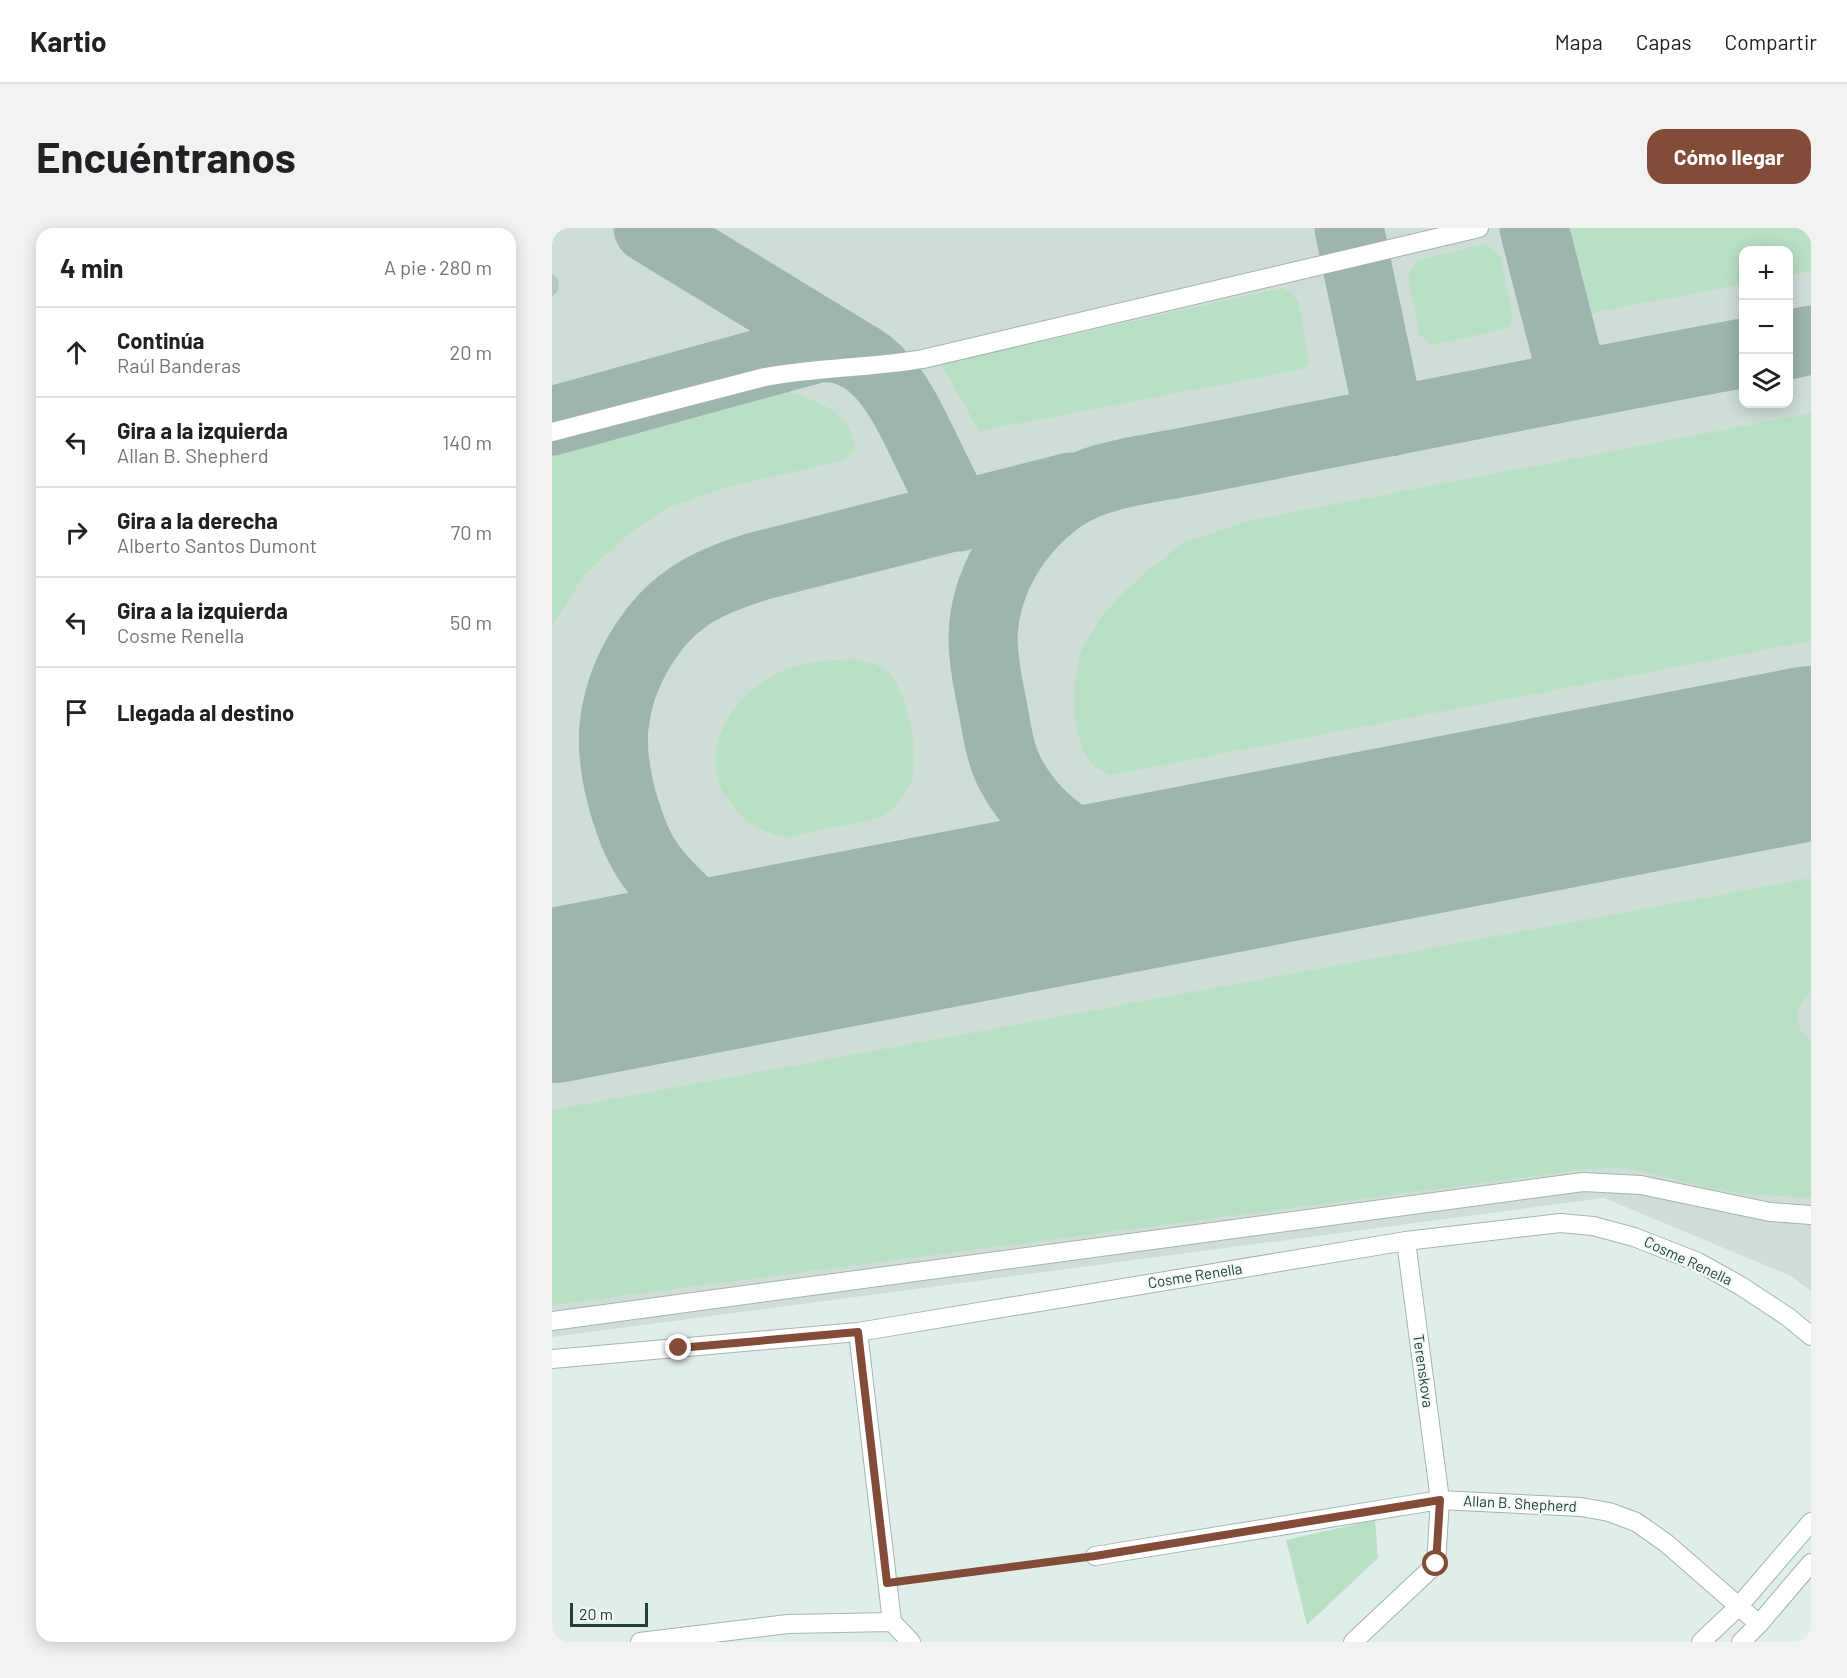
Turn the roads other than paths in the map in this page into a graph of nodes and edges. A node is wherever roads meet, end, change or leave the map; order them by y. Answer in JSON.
{"nodes":[{"id":1,"x":1467,"y":229,"type":"edge"},
{"id":2,"x":552,"y":432,"type":"edge"},
{"id":3,"x":1811,"y":1215,"type":"edge"},
{"id":4,"x":1406,"y":1241,"type":"junction"},
{"id":5,"x":552,"y":1321,"type":"edge"},
{"id":6,"x":858,"y":1332,"type":"junction"},
{"id":7,"x":1811,"y":1336,"type":"edge"},
{"id":8,"x":552,"y":1359,"type":"edge"},
{"id":9,"x":1440,"y":1500,"type":"junction"},
{"id":10,"x":1811,"y":1522,"type":"edge"},
{"id":11,"x":1095,"y":1556,"type":"road end"},
{"id":12,"x":1811,"y":1563,"type":"edge"},
{"id":13,"x":1739,"y":1606,"type":"junction"},
{"id":14,"x":892,"y":1622,"type":"junction"},
{"id":15,"x":1759,"y":1624,"type":"junction"},
{"id":16,"x":640,"y":1642,"type":"edge"},
{"id":17,"x":911,"y":1642,"type":"edge"},
{"id":18,"x":1353,"y":1642,"type":"edge"},
{"id":19,"x":1701,"y":1642,"type":"edge"},
{"id":20,"x":1741,"y":1642,"type":"edge"}],
"edges":[{"from":1,"to":2,"type":"street"},
{"from":3,"to":5,"type":"street"},
{"from":4,"to":6,"type":"street","name":"Cosme Renella"},
{"from":4,"to":7,"type":"street","name":"Cosme Renella"},
{"from":4,"to":9,"type":"street","name":"Terenskova"},
{"from":6,"to":8,"type":"street","name":"Cosme Renella"},
{"from":6,"to":14,"type":"street"},
{"from":9,"to":11,"type":"street","name":"Allan B. Shepherd"},
{"from":9,"to":13,"type":"street","name":"Allan B. Shepherd"},
{"from":9,"to":18,"type":"street","name":"Terenskova"},
{"from":10,"to":13,"type":"street"},
{"from":12,"to":15,"type":"street"},
{"from":13,"to":15,"type":"street","name":"Allan B. Shepherd"},
{"from":13,"to":19,"type":"street"},
{"from":14,"to":16,"type":"street"},
{"from":14,"to":17,"type":"street"},
{"from":15,"to":20,"type":"street"}]}
